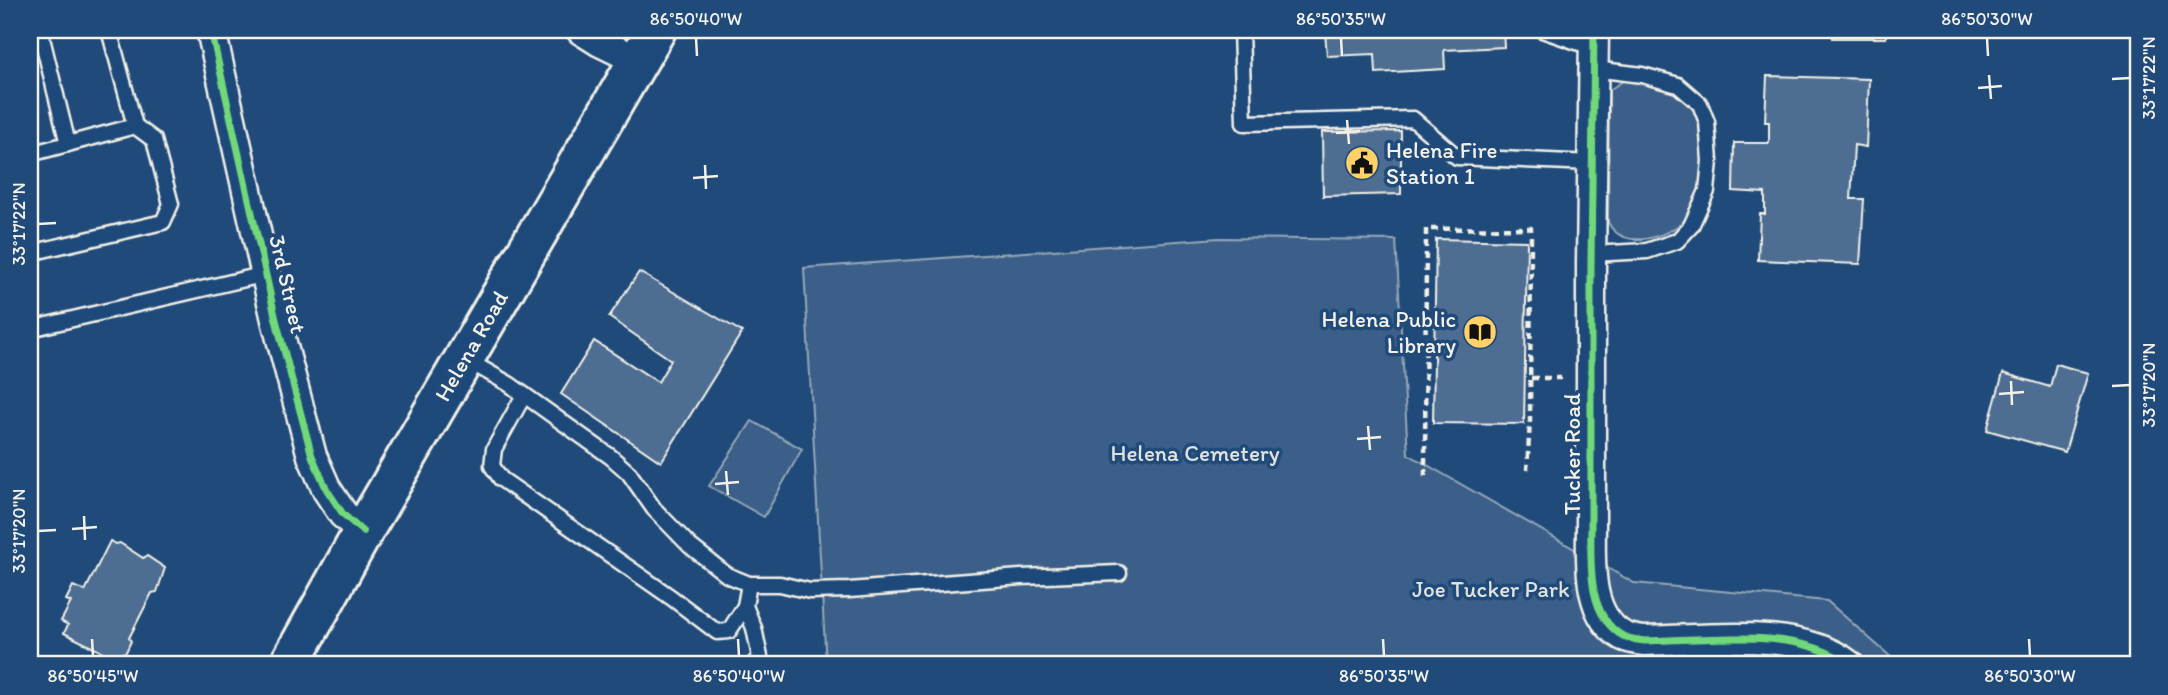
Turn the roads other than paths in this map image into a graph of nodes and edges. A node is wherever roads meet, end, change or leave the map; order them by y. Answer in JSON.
{"nodes":[{"id":1,"x":40,"y":30,"type":"edge"},
{"id":2,"x":109,"y":30,"type":"edge"},
{"id":3,"x":211,"y":30,"type":"edge"},
{"id":4,"x":581,"y":30,"type":"edge"},
{"id":5,"x":1241,"y":30,"type":"edge"},
{"id":6,"x":1542,"y":30,"type":"edge"},
{"id":7,"x":647,"y":45,"type":"edge"},
{"id":8,"x":1594,"y":49,"type":"edge"},
{"id":9,"x":135,"y":127,"type":"junction"},
{"id":10,"x":68,"y":144,"type":"junction"},
{"id":11,"x":30,"y":154,"type":"edge"},
{"id":12,"x":1592,"y":163,"type":"junction"},
{"id":13,"x":30,"y":253,"type":"edge"},
{"id":14,"x":1591,"y":254,"type":"junction"},
{"id":15,"x":266,"y":274,"type":"junction"},
{"id":16,"x":30,"y":329,"type":"edge"},
{"id":17,"x":464,"y":359,"type":"junction"},
{"id":18,"x":524,"y":395,"type":"junction"},
{"id":19,"x":363,"y":532,"type":"junction"},
{"id":20,"x":1119,"y":573,"type":"dead end"},
{"id":21,"x":749,"y":584,"type":"junction"},
{"id":22,"x":746,"y":606,"type":"junction"},
{"id":23,"x":760,"y":662,"type":"edge"},
{"id":24,"x":289,"y":665,"type":"edge"},
{"id":25,"x":1849,"y":665,"type":"edge"}],
"edges":[{"from":1,"to":10,"type":"lane"},
{"from":2,"to":9,"type":"lane"},
{"from":3,"to":15,"type":"street","name":"3rd Street"},
{"from":4,"to":7,"type":"street"},
{"from":5,"to":12,"type":"lane"},
{"from":6,"to":8,"type":"lane"},
{"from":7,"to":17,"type":"main road","name":"Helena Road"},
{"from":8,"to":12,"type":"street","name":"Tucker Road"},
{"from":8,"to":14,"type":"lane"},
{"from":9,"to":10,"type":"lane"},
{"from":9,"to":13,"type":"lane"},
{"from":10,"to":11,"type":"lane"},
{"from":12,"to":14,"type":"street","name":"Tucker Road"},
{"from":14,"to":25,"type":"street","name":"Tucker Road"},
{"from":15,"to":16,"type":"lane"},
{"from":15,"to":19,"type":"street","name":"3rd Street"},
{"from":17,"to":18,"type":"lane"},
{"from":17,"to":19,"type":"main road","name":"Helena Road"},
{"from":18,"to":21,"type":"lane"},
{"from":18,"to":22,"type":"lane"},
{"from":19,"to":24,"type":"main road","name":"Helena Road"},
{"from":20,"to":21,"type":"lane"},
{"from":21,"to":22,"type":"lane"},
{"from":22,"to":23,"type":"lane"}]}
